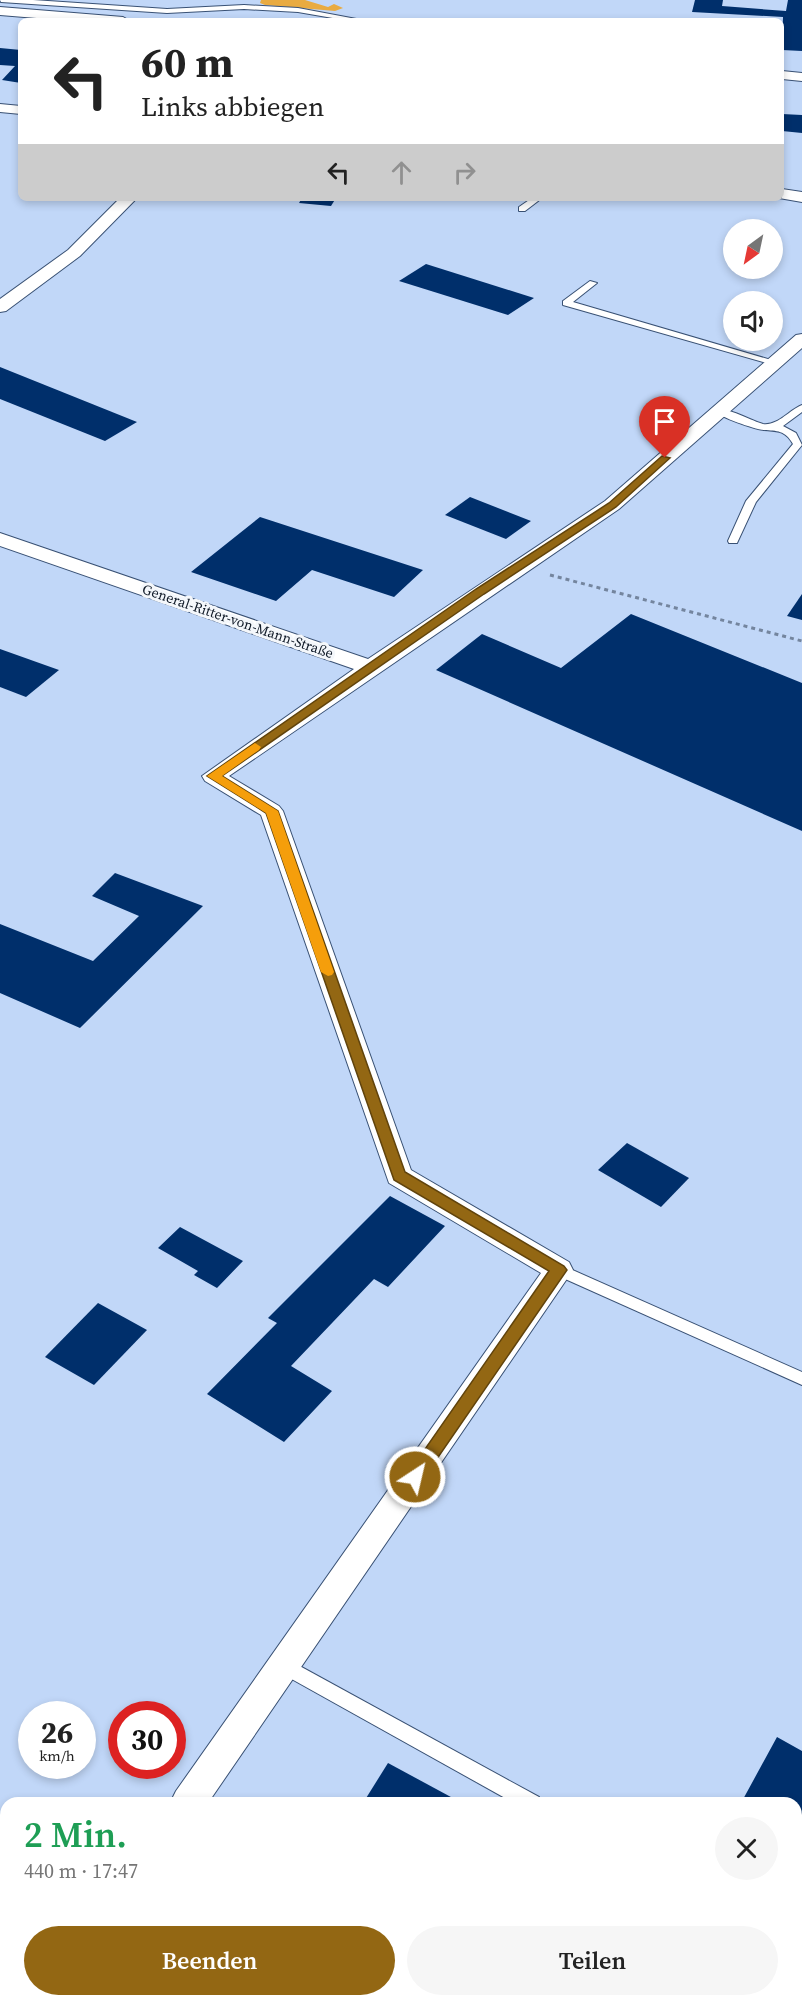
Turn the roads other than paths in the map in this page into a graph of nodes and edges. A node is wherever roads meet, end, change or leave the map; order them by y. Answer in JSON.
{"nodes":[{"id":1,"x":1,"y":0,"type":"edge"},
{"id":2,"x":0,"y":11,"type":"edge"},
{"id":3,"x":86,"y":18,"type":"edge"},
{"id":4,"x":345,"y":18,"type":"edge"},
{"id":5,"x":784,"y":75,"type":"edge"},
{"id":6,"x":802,"y":77,"type":"edge"},
{"id":7,"x":0,"y":108,"type":"edge"},
{"id":8,"x":18,"y":110,"type":"edge"},
{"id":9,"x":784,"y":194,"type":"edge"},
{"id":10,"x":802,"y":197,"type":"edge"},
{"id":11,"x":126,"y":201,"type":"edge"},
{"id":12,"x":534,"y":201,"type":"edge"},
{"id":13,"x":522,"y":209,"type":"dead end"},
{"id":14,"x":593,"y":283,"type":"dead end"},
{"id":15,"x":0,"y":307,"type":"edge"},
{"id":16,"x":802,"y":339,"type":"edge"},
{"id":17,"x":773,"y":362,"type":"junction"},
{"id":18,"x":802,"y":408,"type":"edge"},
{"id":19,"x":718,"y":411,"type":"junction"},
{"id":20,"x":776,"y":426,"type":"junction"},
{"id":21,"x":0,"y":539,"type":"edge"},
{"id":22,"x":733,"y":541,"type":"dead end"},
{"id":23,"x":370,"y":667,"type":"junction"},
{"id":24,"x":559,"y":1270,"type":"junction"},
{"id":25,"x":802,"y":1379,"type":"edge"},
{"id":26,"x":285,"y":1666,"type":"junction"},
{"id":27,"x":192,"y":1797,"type":"edge"},
{"id":28,"x":521,"y":1797,"type":"edge"}],
"edges":[{"from":1,"to":4,"type":"lane"},
{"from":2,"to":3,"type":"street"},
{"from":5,"to":6,"type":"street"},
{"from":7,"to":8,"type":"street"},
{"from":9,"to":10,"type":"street"},
{"from":11,"to":15,"type":"street"},
{"from":12,"to":13,"type":"lane"},
{"from":14,"to":17,"type":"lane"},
{"from":16,"to":17,"type":"street"},
{"from":17,"to":19,"type":"street"},
{"from":18,"to":20,"type":"lane"},
{"from":19,"to":20,"type":"lane"},
{"from":19,"to":23,"type":"street"},
{"from":20,"to":22,"type":"lane"},
{"from":21,"to":23,"type":"street","name":"General-Ritter-von-Mann-Straße"},
{"from":23,"to":24,"type":"street"},
{"from":24,"to":25,"type":"lane"},
{"from":24,"to":26,"type":"street"},
{"from":26,"to":27,"type":"street"},
{"from":26,"to":28,"type":"lane"}]}
